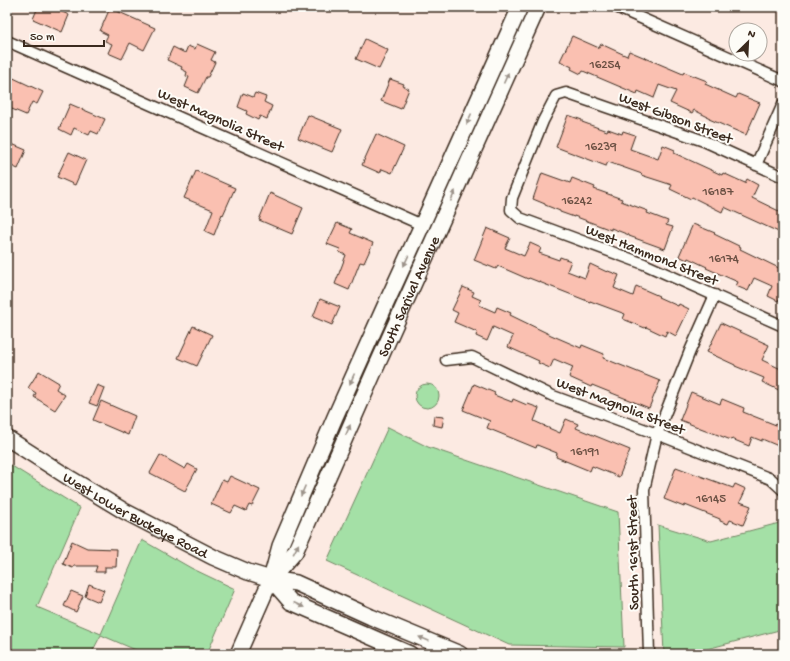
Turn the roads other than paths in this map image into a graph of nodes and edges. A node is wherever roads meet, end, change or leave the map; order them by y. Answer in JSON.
{"nodes":[{"id":1,"x":520,"y":7,"type":"edge"},
{"id":2,"x":538,"y":7,"type":"edge"},
{"id":3,"x":616,"y":7,"type":"edge"},
{"id":4,"x":7,"y":41,"type":"edge"},
{"id":5,"x":783,"y":81,"type":"edge"},
{"id":6,"x":783,"y":104,"type":"edge"},
{"id":7,"x":756,"y":165,"type":"junction"},
{"id":8,"x":783,"y":177,"type":"edge"},
{"id":9,"x":511,"y":210,"type":"joint"},
{"id":10,"x":422,"y":225,"type":"junction"},
{"id":11,"x":437,"y":232,"type":"junction"},
{"id":12,"x":715,"y":295,"type":"junction"},
{"id":13,"x":783,"y":326,"type":"edge"},
{"id":14,"x":446,"y":360,"type":"dead end"},
{"id":15,"x":658,"y":434,"type":"junction"},
{"id":16,"x":7,"y":438,"type":"edge"},
{"id":17,"x":783,"y":490,"type":"edge"},
{"id":18,"x":271,"y":580,"type":"junction"},
{"id":19,"x":238,"y":654,"type":"edge"},
{"id":20,"x":410,"y":654,"type":"edge"},
{"id":21,"x":460,"y":654,"type":"edge"},
{"id":22,"x":649,"y":654,"type":"edge"}],
"edges":[{"from":1,"to":10,"type":"main road","name":"South Sarival Avenue","one_way":true},
{"from":11,"to":2,"type":"main road","name":"South Sarival Avenue","one_way":true},
{"from":3,"to":5,"type":"street"},
{"from":4,"to":10,"type":"street","name":"West Magnolia Street"},
{"from":6,"to":7,"type":"street"},
{"from":7,"to":8,"type":"street","name":"West Gibson Street"},
{"from":7,"to":9,"type":"street","name":"West Gibson Street"},
{"from":9,"to":12,"type":"street","name":"West Hammond Street"},
{"from":10,"to":11,"type":"main road"},
{"from":10,"to":18,"type":"main road","name":"South Sarival Avenue","one_way":true},
{"from":18,"to":11,"type":"main road","name":"South Sarival Avenue","one_way":true},
{"from":12,"to":13,"type":"street","name":"West Hammond Street"},
{"from":12,"to":15,"type":"street","name":"South 161st Street"},
{"from":14,"to":15,"type":"street","name":"West Magnolia Street"},
{"from":15,"to":17,"type":"street","name":"West Magnolia Street"},
{"from":15,"to":22,"type":"street","name":"South 161st Street"},
{"from":16,"to":18,"type":"main road","name":"West Lower Buckeye Road"},
{"from":18,"to":19,"type":"main road","name":"South Sarival Avenue"},
{"from":18,"to":20,"type":"main road","one_way":true},
{"from":21,"to":18,"type":"main road","name":"West Lower Buckeye Road","one_way":true}]}
